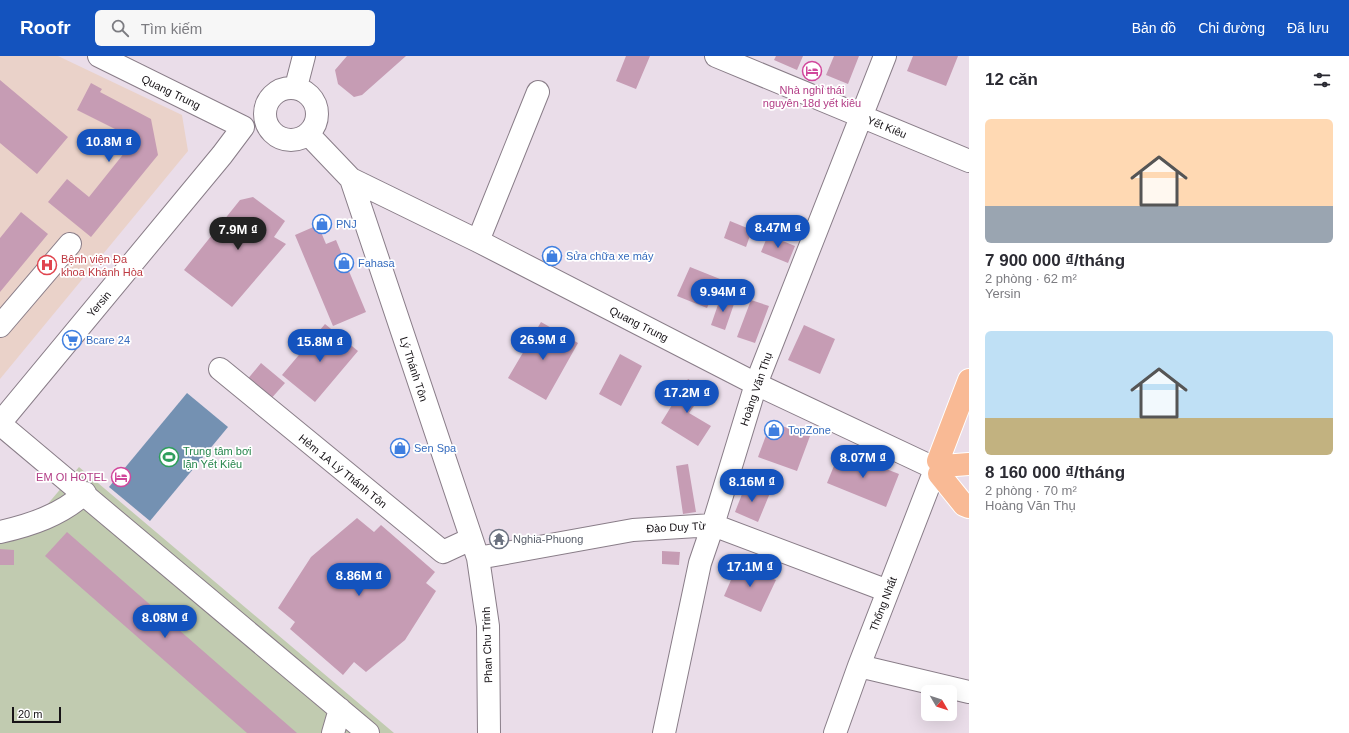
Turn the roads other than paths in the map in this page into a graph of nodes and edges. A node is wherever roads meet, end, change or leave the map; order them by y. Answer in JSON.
{"nodes":[{"id":1,"x":99,"y":56,"type":"edge"},
{"id":2,"x":304,"y":56,"type":"edge"},
{"id":3,"x":716,"y":56,"type":"edge"},
{"id":4,"x":885,"y":56,"type":"edge"},
{"id":5,"x":296,"y":87,"type":"junction"},
{"id":6,"x":538,"y":92,"type":"dead end"},
{"id":7,"x":861,"y":116,"type":"junction"},
{"id":8,"x":265,"y":123,"type":"junction"},
{"id":9,"x":243,"y":127,"type":"junction"},
{"id":10,"x":309,"y":134,"type":"junction"},
{"id":11,"x":969,"y":161,"type":"edge"},
{"id":12,"x":351,"y":179,"type":"junction"},
{"id":13,"x":478,"y":241,"type":"junction"},
{"id":14,"x":70,"y":244,"type":"dead end"},
{"id":15,"x":0,"y":326,"type":"edge"},
{"id":16,"x":220,"y":369,"type":"dead end"},
{"id":17,"x":969,"y":380,"type":"edge"},
{"id":18,"x":756,"y":384,"type":"junction"},
{"id":19,"x":0,"y":424,"type":"edge"},
{"id":20,"x":969,"y":464,"type":"edge"},
{"id":21,"x":936,"y":468,"type":"junction"},
{"id":22,"x":85,"y":493,"type":"junction"},
{"id":23,"x":969,"y":507,"type":"edge"},
{"id":24,"x":713,"y":525,"type":"junction"},
{"id":25,"x":0,"y":532,"type":"edge"},
{"id":26,"x":474,"y":549,"type":"junction"},
{"id":27,"x":888,"y":591,"type":"junction"},
{"id":28,"x":859,"y":666,"type":"junction"},
{"id":29,"x":969,"y":692,"type":"edge"},
{"id":30,"x":340,"y":709,"type":"junction"},
{"id":31,"x":333,"y":733,"type":"edge"},
{"id":32,"x":368,"y":733,"type":"edge"},
{"id":33,"x":489,"y":733,"type":"edge"},
{"id":34,"x":664,"y":733,"type":"edge"},
{"id":35,"x":835,"y":733,"type":"edge"}],
"edges":[{"from":1,"to":9,"type":"street","name":"Quang Trung"},
{"from":2,"to":5,"type":"street"},
{"from":3,"to":7,"type":"street","name":"Yết Kiêu"},
{"from":4,"to":7,"type":"street","name":"Hoàng Văn Thụ"},
{"from":5,"to":8,"type":"street"},
{"from":5,"to":10,"type":"street"},
{"from":6,"to":13,"type":"street"},
{"from":7,"to":11,"type":"street","name":"Yết Kiêu"},
{"from":7,"to":18,"type":"street","name":"Hoàng Văn Thụ"},
{"from":8,"to":9,"type":"street"},
{"from":8,"to":10,"type":"street"},
{"from":9,"to":19,"type":"street","name":"Yersin"},
{"from":10,"to":12,"type":"street"},
{"from":12,"to":13,"type":"street","name":"Quang Trung"},
{"from":12,"to":26,"type":"street","name":"Lý Thánh Tôn"},
{"from":13,"to":18,"type":"street","name":"Quang Trung"},
{"from":14,"to":15,"type":"street"},
{"from":16,"to":26,"type":"street","name":"Hẻm 1A Lý Thánh Tôn"},
{"from":17,"to":21,"type":"main road","name":"Thống Nhất"},
{"from":18,"to":21,"type":"street","name":"Quang Trung"},
{"from":18,"to":24,"type":"street","name":"Hoàng Văn Thụ"},
{"from":19,"to":22,"type":"street"},
{"from":20,"to":21,"type":"main road"},
{"from":21,"to":23,"type":"main road"},
{"from":21,"to":27,"type":"street","name":"Thống Nhất"},
{"from":22,"to":25,"type":"street"},
{"from":22,"to":30,"type":"street"},
{"from":24,"to":26,"type":"street","name":"Đào Duy Từ"},
{"from":24,"to":27,"type":"street","name":"Đào Duy Từ"},
{"from":24,"to":34,"type":"street","name":"Hoàng Văn Thụ"},
{"from":26,"to":33,"type":"street","name":"Phan Chu Trinh"},
{"from":27,"to":28,"type":"street","name":"Thống Nhất"},
{"from":28,"to":29,"type":"street"},
{"from":28,"to":35,"type":"street","name":"Thống Nhất"},
{"from":30,"to":31,"type":"street"},
{"from":30,"to":32,"type":"street"}]}
